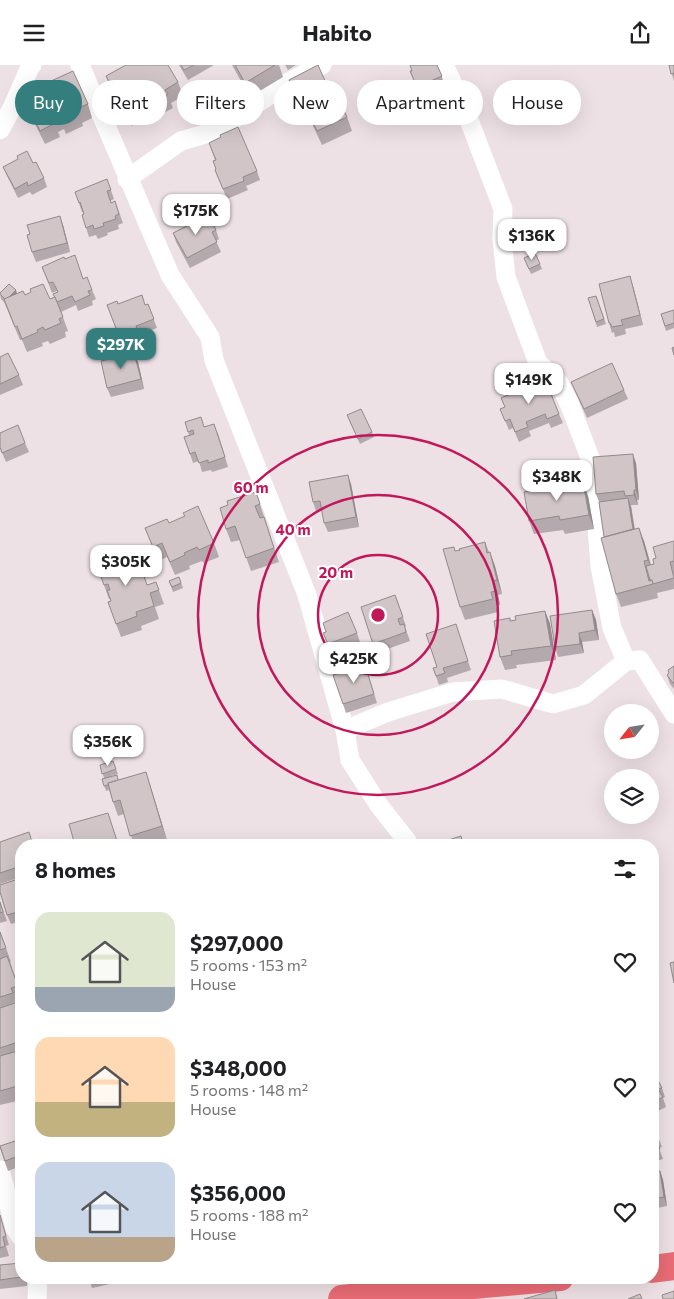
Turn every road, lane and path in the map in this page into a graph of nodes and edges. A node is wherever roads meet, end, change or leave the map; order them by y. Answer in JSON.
{"nodes":[{"id":1,"x":32,"y":65,"type":"edge"},
{"id":2,"x":80,"y":65,"type":"edge"},
{"id":3,"x":322,"y":65,"type":"edge"},
{"id":4,"x":444,"y":65,"type":"edge"},
{"id":5,"x":0,"y":129,"type":"edge"},
{"id":6,"x":128,"y":179,"type":"junction"},
{"id":7,"x":626,"y":661,"type":"junction"},
{"id":8,"x":674,"y":714,"type":"edge"},
{"id":9,"x":345,"y":730,"type":"junction"},
{"id":10,"x":405,"y":839,"type":"edge"},
{"id":11,"x":0,"y":1170,"type":"edge"},
{"id":12,"x":15,"y":1229,"type":"edge"},
{"id":13,"x":674,"y":1266,"type":"edge"},
{"id":14,"x":659,"y":1268,"type":"edge"},
{"id":15,"x":38,"y":1284,"type":"edge"},
{"id":16,"x":436,"y":1284,"type":"edge"},
{"id":17,"x":37,"y":1299,"type":"edge"},
{"id":18,"x":342,"y":1299,"type":"edge"}],
"edges":[{"from":1,"to":5,"type":"street"},
{"from":2,"to":6,"type":"street"},
{"from":3,"to":6,"type":"street"},
{"from":4,"to":7,"type":"street"},
{"from":6,"to":9,"type":"street"},
{"from":7,"to":8,"type":"street"},
{"from":7,"to":9,"type":"street"},
{"from":9,"to":10,"type":"street"},
{"from":11,"to":12,"type":"street"},
{"from":13,"to":14,"type":"main road"},
{"from":15,"to":17,"type":"street"},
{"from":16,"to":18,"type":"main road"}]}
